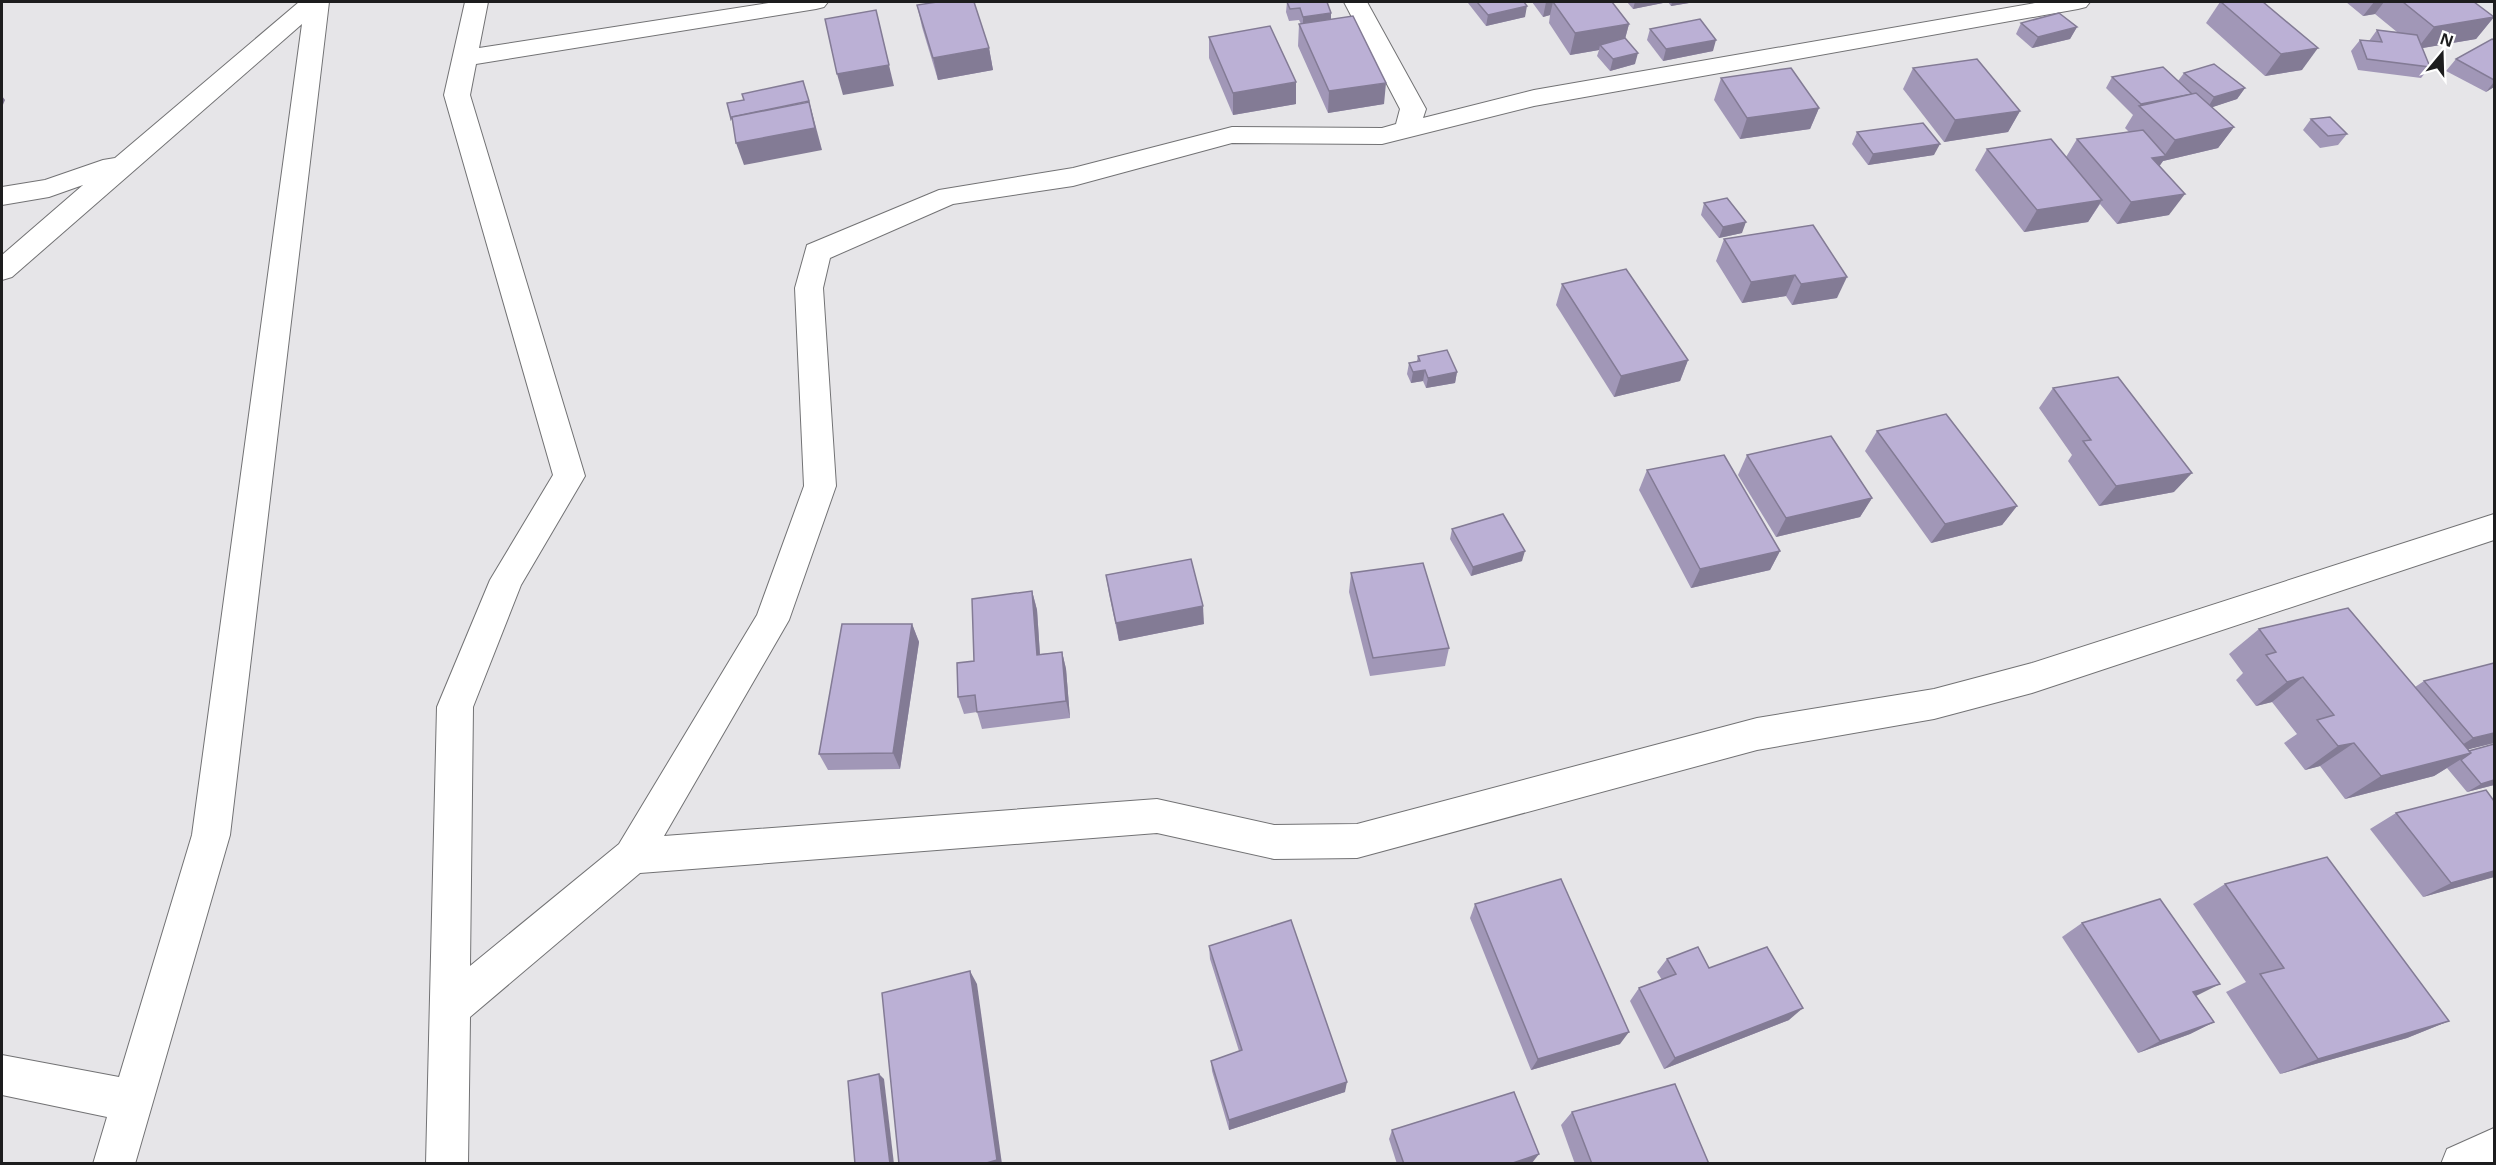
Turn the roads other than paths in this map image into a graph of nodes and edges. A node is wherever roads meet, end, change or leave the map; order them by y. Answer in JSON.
{"nodes":[{"id":1,"x":315,"y":2,"type":"edge"},
{"id":2,"x":476,"y":2,"type":"edge"},
{"id":3,"x":816,"y":2,"type":"edge"},
{"id":4,"x":1356,"y":2,"type":"edge"},
{"id":5,"x":2078,"y":2,"type":"edge"},
{"id":6,"x":465,"y":58,"type":"junction"},
{"id":7,"x":1407,"y":130,"type":"junction"},
{"id":8,"x":130,"y":159,"type":"junction"},
{"id":9,"x":2,"y":196,"type":"edge"},
{"id":10,"x":2,"y":270,"type":"edge"},
{"id":11,"x":2494,"y":527,"type":"edge"},
{"id":12,"x":632,"y":856,"type":"junction"},
{"id":13,"x":450,"y":1008,"type":"junction"},
{"id":14,"x":2,"y":1075,"type":"edge"},
{"id":15,"x":133,"y":1101,"type":"junction"},
{"id":16,"x":2494,"y":1149,"type":"edge"},
{"id":17,"x":114,"y":1164,"type":"edge"},
{"id":18,"x":447,"y":1164,"type":"edge"},
{"id":19,"x":2463,"y":1164,"type":"edge"}],
"edges":[{"from":1,"to":8,"type":"street"},
{"from":1,"to":15,"type":"street"},
{"from":2,"to":6,"type":"street"},
{"from":3,"to":6,"type":"street"},
{"from":4,"to":7,"type":"street"},
{"from":5,"to":7,"type":"street"},
{"from":6,"to":13,"type":"street"},
{"from":7,"to":12,"type":"street"},
{"from":8,"to":9,"type":"street"},
{"from":8,"to":10,"type":"street"},
{"from":11,"to":12,"type":"street"},
{"from":12,"to":13,"type":"street"},
{"from":13,"to":18,"type":"street"},
{"from":14,"to":15,"type":"street"},
{"from":15,"to":17,"type":"street"},
{"from":16,"to":19,"type":"street"}]}
